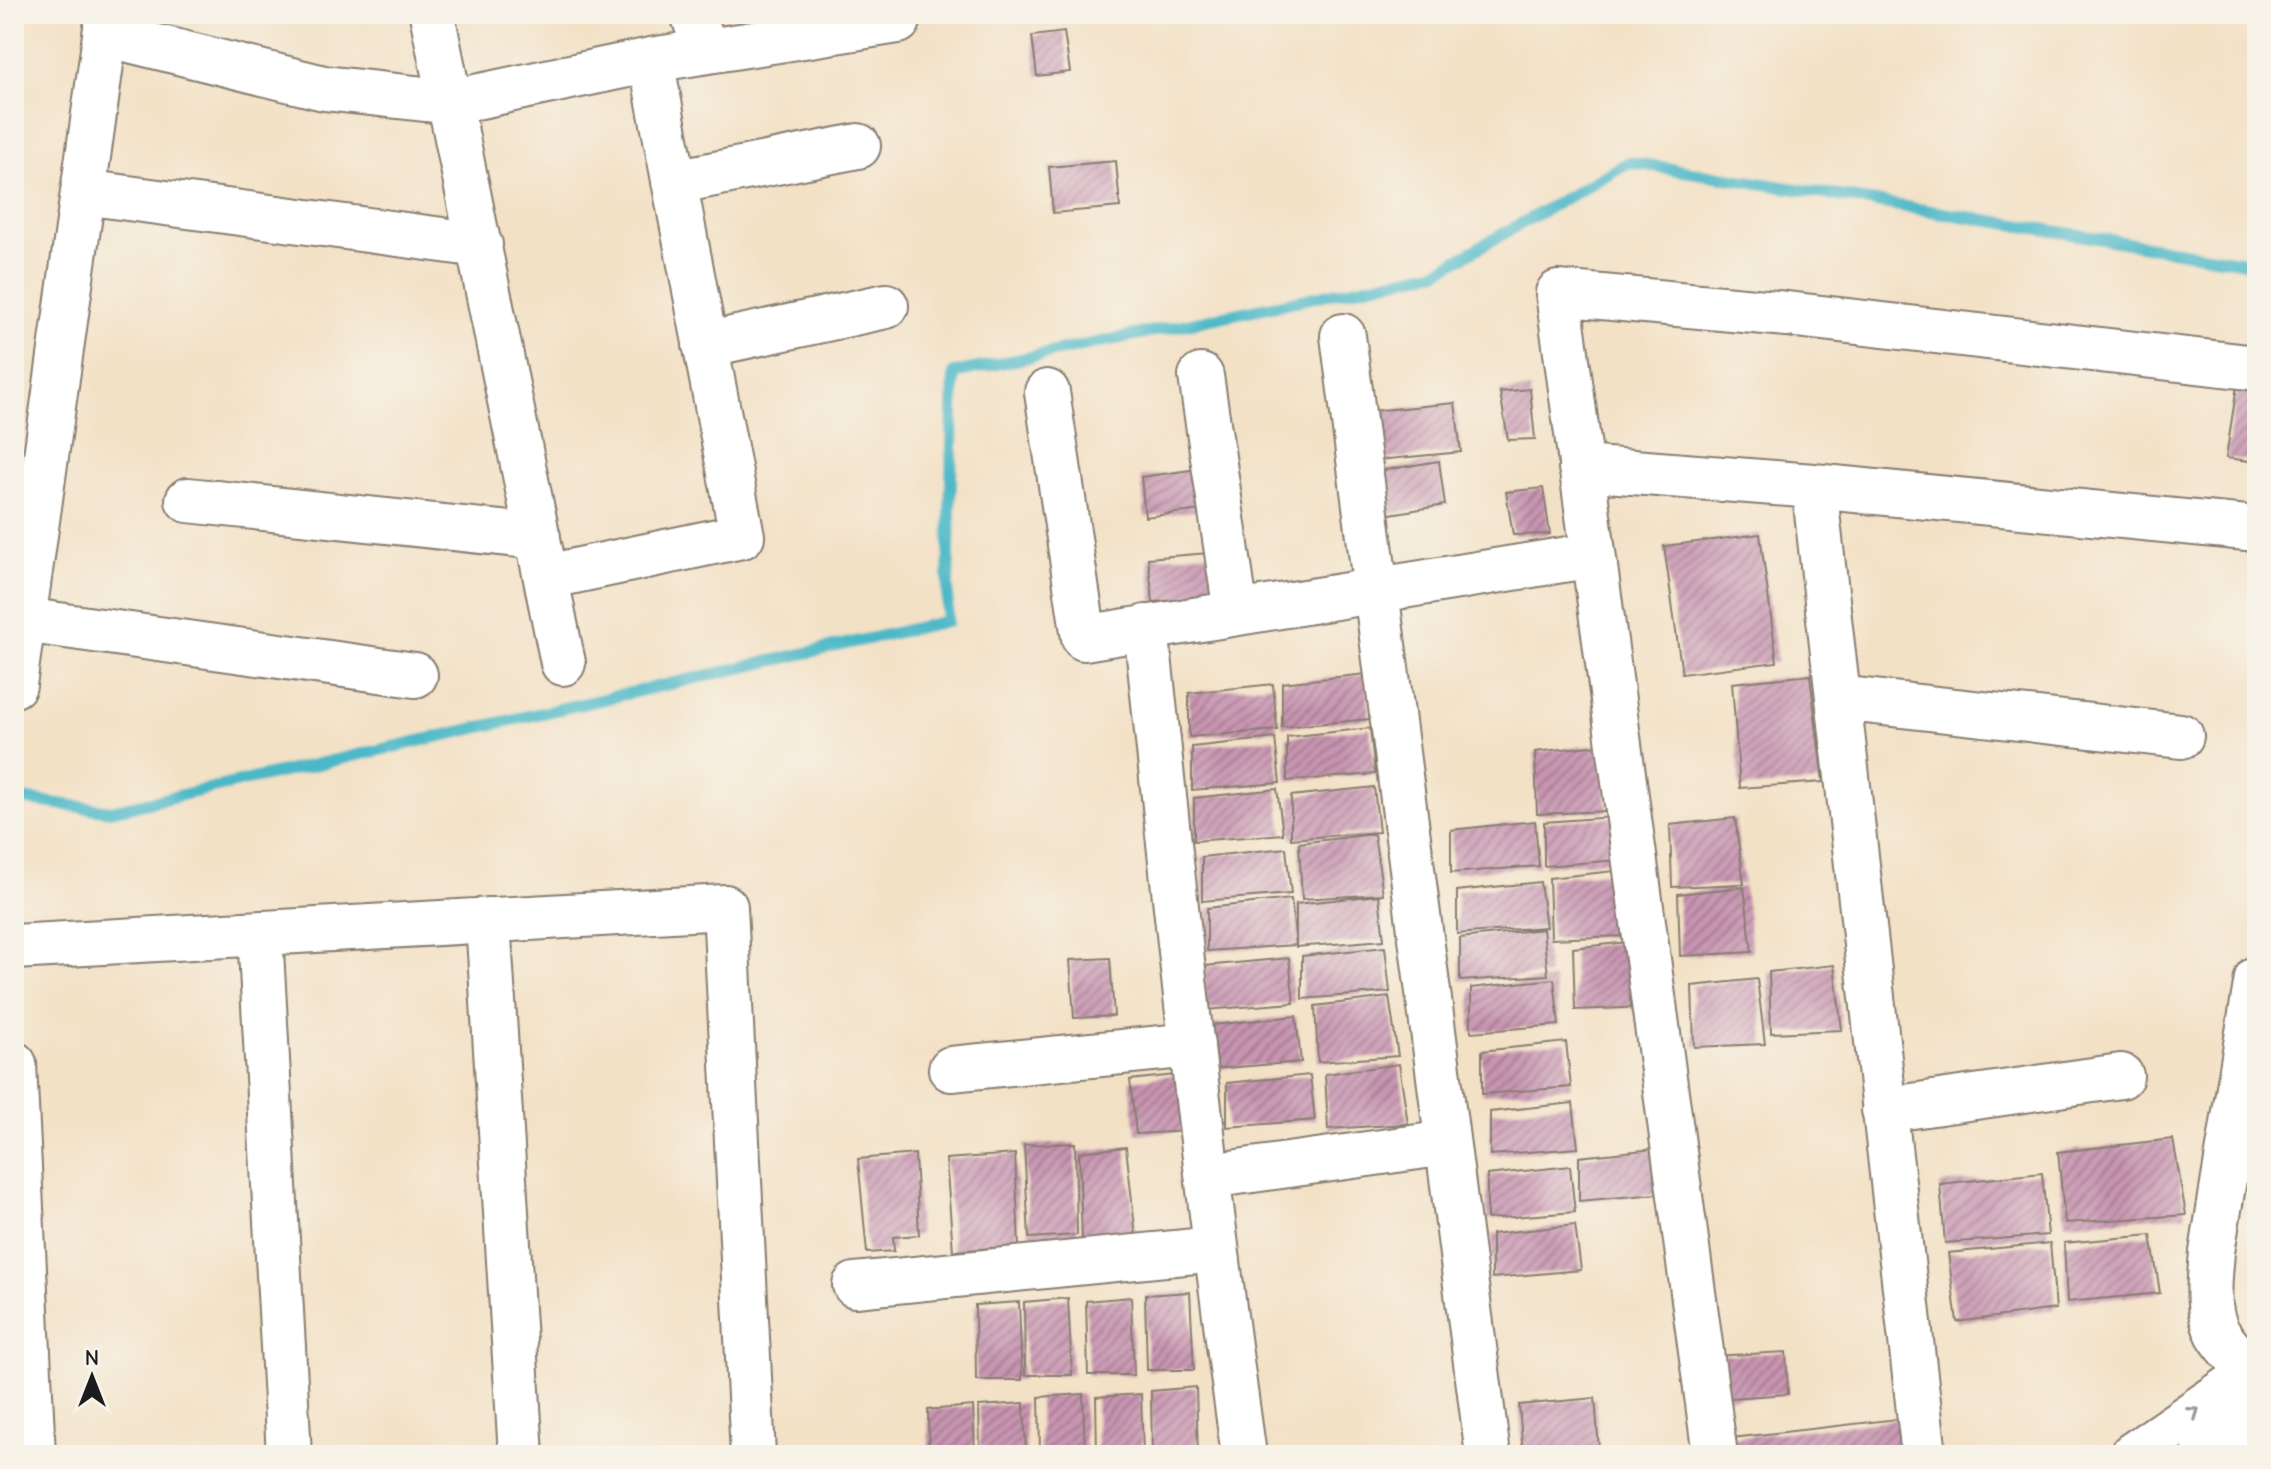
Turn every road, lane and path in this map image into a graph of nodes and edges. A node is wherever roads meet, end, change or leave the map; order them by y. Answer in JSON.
{"nodes":[{"id":1,"x":432,"y":14,"type":"edge"},
{"id":2,"x":898,"y":21,"type":"dead end"},
{"id":3,"x":107,"y":24,"type":"edge"},
{"id":4,"x":700,"y":33,"type":"edge"},
{"id":5,"x":651,"y":60,"type":"junction"},
{"id":6,"x":452,"y":102,"type":"junction"},
{"id":7,"x":858,"y":146,"type":"dead end"},
{"id":8,"x":674,"y":182,"type":"junction"},
{"id":9,"x":83,"y":192,"type":"junction"},
{"id":10,"x":480,"y":245,"type":"junction"},
{"id":11,"x":886,"y":306,"type":"dead end"},
{"id":12,"x":1343,"y":336,"type":"dead end"},
{"id":13,"x":705,"y":345,"type":"junction"},
{"id":14,"x":2257,"y":368,"type":"edge"},
{"id":15,"x":1201,"y":376,"type":"dead end"},
{"id":16,"x":1047,"y":392,"type":"dead end"},
{"id":17,"x":1581,"y":468,"type":"junction"},
{"id":18,"x":1814,"y":486,"type":"junction"},
{"id":19,"x":188,"y":500,"type":"dead end"},
{"id":20,"x":2257,"y":529,"type":"edge"},
{"id":21,"x":1593,"y":555,"type":"junction"},
{"id":22,"x":542,"y":557,"type":"junction"},
{"id":23,"x":1375,"y":590,"type":"junction"},
{"id":24,"x":1236,"y":613,"type":"junction"},
{"id":25,"x":23,"y":620,"type":"junction"},
{"id":26,"x":1146,"y":627,"type":"junction"},
{"id":27,"x":563,"y":663,"type":"dead end"},
{"id":28,"x":415,"y":675,"type":"dead end"},
{"id":29,"x":14,"y":685,"type":"edge"},
{"id":30,"x":1838,"y":698,"type":"junction"},
{"id":31,"x":2181,"y":736,"type":"dead end"},
{"id":32,"x":488,"y":920,"type":"junction"},
{"id":33,"x":260,"y":933,"type":"junction"},
{"id":34,"x":14,"y":947,"type":"edge"},
{"id":35,"x":2257,"y":978,"type":"edge"},
{"id":36,"x":1192,"y":1045,"type":"junction"},
{"id":37,"x":14,"y":1064,"type":"edge"},
{"id":38,"x":951,"y":1069,"type":"dead end"},
{"id":39,"x":2121,"y":1076,"type":"dead end"},
{"id":40,"x":1884,"y":1110,"type":"junction"},
{"id":41,"x":1447,"y":1143,"type":"junction"},
{"id":42,"x":1209,"y":1176,"type":"junction"},
{"id":43,"x":1215,"y":1249,"type":"junction"},
{"id":44,"x":855,"y":1285,"type":"dead end"},
{"id":45,"x":2255,"y":1375,"type":"edge"},
{"id":46,"x":2257,"y":1420,"type":"edge"},
{"id":47,"x":33,"y":1455,"type":"edge"},
{"id":48,"x":289,"y":1455,"type":"edge"},
{"id":49,"x":521,"y":1455,"type":"edge"},
{"id":50,"x":753,"y":1455,"type":"edge"},
{"id":51,"x":1244,"y":1455,"type":"edge"},
{"id":52,"x":1488,"y":1455,"type":"edge"},
{"id":53,"x":1715,"y":1455,"type":"edge"},
{"id":54,"x":1924,"y":1455,"type":"edge"},
{"id":55,"x":2132,"y":1455,"type":"edge"},
{"id":56,"x":2204,"y":1455,"type":"edge"}],
"edges":[{"from":1,"to":6,"type":"street"},
{"from":2,"to":4,"type":"street"},
{"from":3,"to":6,"type":"street"},
{"from":3,"to":9,"type":"street"},
{"from":4,"to":5,"type":"street"},
{"from":5,"to":6,"type":"street"},
{"from":5,"to":8,"type":"street"},
{"from":6,"to":10,"type":"street"},
{"from":7,"to":8,"type":"street"},
{"from":8,"to":13,"type":"street"},
{"from":9,"to":10,"type":"street"},
{"from":9,"to":25,"type":"street"},
{"from":10,"to":22,"type":"street"},
{"from":11,"to":13,"type":"street"},
{"from":12,"to":23,"type":"street"},
{"from":13,"to":22,"type":"street"},
{"from":14,"to":17,"type":"street"},
{"from":15,"to":24,"type":"street"},
{"from":16,"to":26,"type":"street"},
{"from":17,"to":18,"type":"street"},
{"from":17,"to":21,"type":"street"},
{"from":18,"to":20,"type":"street"},
{"from":18,"to":30,"type":"street"},
{"from":19,"to":22,"type":"street"},
{"from":21,"to":23,"type":"street"},
{"from":21,"to":53,"type":"street"},
{"from":22,"to":27,"type":"street"},
{"from":23,"to":24,"type":"street"},
{"from":23,"to":41,"type":"street"},
{"from":24,"to":26,"type":"street"},
{"from":25,"to":28,"type":"street"},
{"from":25,"to":29,"type":"street"},
{"from":26,"to":36,"type":"street"},
{"from":30,"to":31,"type":"street"},
{"from":30,"to":40,"type":"street"},
{"from":32,"to":33,"type":"street"},
{"from":32,"to":49,"type":"street"},
{"from":32,"to":50,"type":"street"},
{"from":33,"to":34,"type":"street"},
{"from":33,"to":48,"type":"street"},
{"from":35,"to":45,"type":"street"},
{"from":36,"to":38,"type":"street"},
{"from":36,"to":42,"type":"street"},
{"from":37,"to":47,"type":"street"},
{"from":39,"to":40,"type":"street"},
{"from":40,"to":54,"type":"street"},
{"from":41,"to":42,"type":"street"},
{"from":41,"to":52,"type":"street"},
{"from":42,"to":43,"type":"street"},
{"from":43,"to":44,"type":"street"},
{"from":43,"to":51,"type":"street"},
{"from":55,"to":45,"type":"street","one_way":true},
{"from":46,"to":56,"type":"street"}]}
